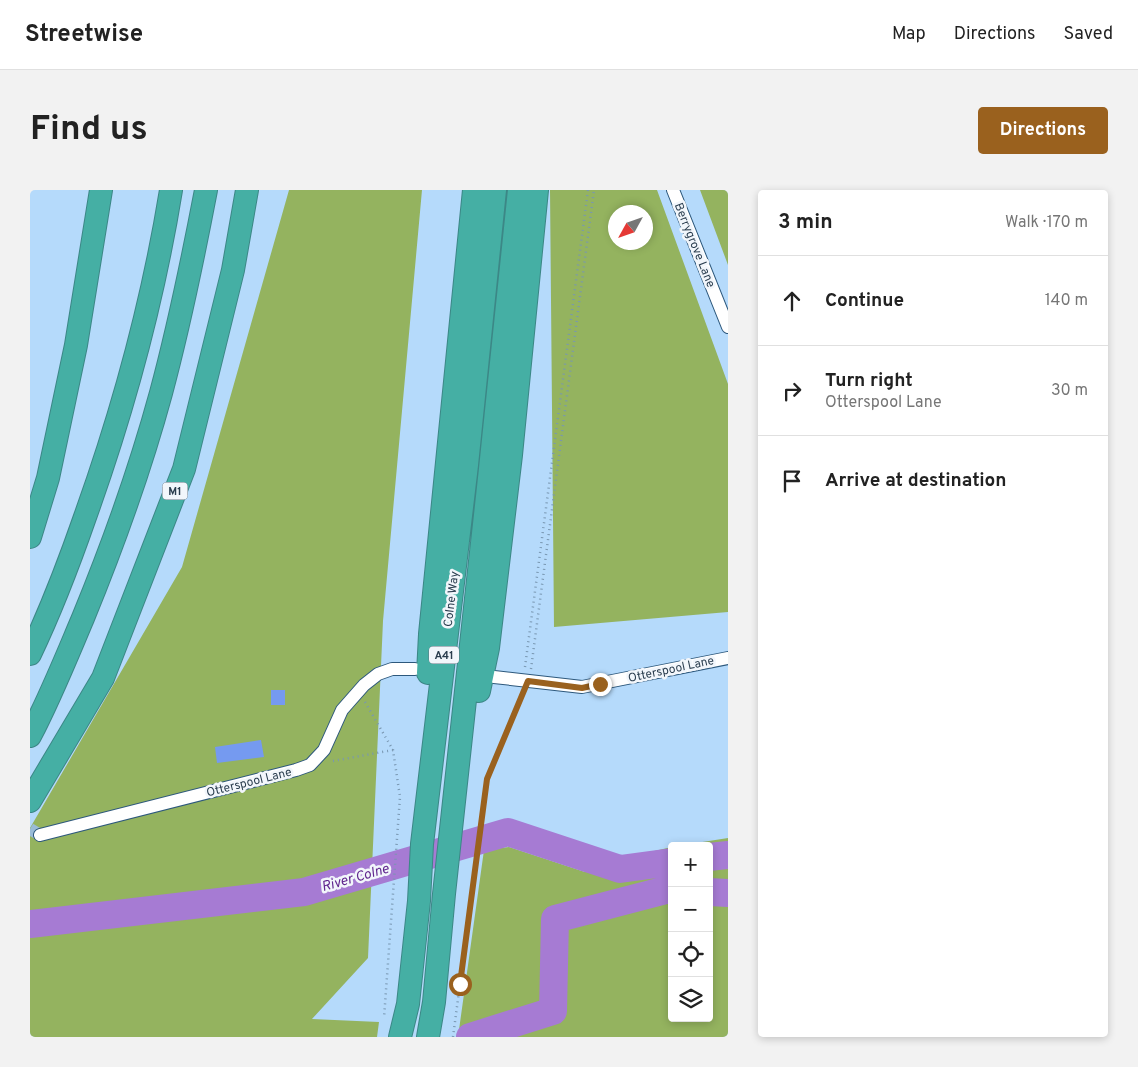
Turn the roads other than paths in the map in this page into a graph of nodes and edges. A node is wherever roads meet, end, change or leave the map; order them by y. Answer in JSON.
{"nodes":[{"id":1,"x":101,"y":190,"type":"edge"},
{"id":2,"x":171,"y":190,"type":"edge"},
{"id":3,"x":206,"y":190,"type":"edge"},
{"id":4,"x":246,"y":190,"type":"edge"},
{"id":5,"x":474,"y":190,"type":"edge"},
{"id":6,"x":495,"y":190,"type":"edge"},
{"id":7,"x":519,"y":190,"type":"edge"},
{"id":8,"x":537,"y":190,"type":"edge"},
{"id":9,"x":673,"y":190,"type":"edge"},
{"id":10,"x":728,"y":327,"type":"edge"},
{"id":11,"x":30,"y":537,"type":"edge"},
{"id":12,"x":30,"y":654,"type":"edge"},
{"id":13,"x":728,"y":658,"type":"edge"},
{"id":14,"x":415,"y":669,"type":"dead end"},
{"id":15,"x":494,"y":677,"type":"dead end"},
{"id":16,"x":30,"y":736,"type":"edge"},
{"id":17,"x":30,"y":801,"type":"edge"},
{"id":18,"x":452,"y":817,"type":"junction"},
{"id":19,"x":40,"y":835,"type":"dead end"},
{"id":20,"x":422,"y":844,"type":"junction"},
{"id":21,"x":400,"y":1037,"type":"edge"},
{"id":22,"x":428,"y":1037,"type":"edge"}],
"edges":[{"from":1,"to":11,"type":"highway"},
{"from":2,"to":12,"type":"highway"},
{"from":3,"to":16,"type":"highway"},
{"from":4,"to":17,"type":"highway","number":"M1"},
{"from":5,"to":20,"type":"highway"},
{"from":6,"to":20,"type":"highway","name":"Colne Way","number":"A41"},
{"from":7,"to":18,"type":"highway","name":"Colne Way","number":"A41"},
{"from":8,"to":18,"type":"highway"},
{"from":9,"to":10,"type":"street","name":"Berrygrove Lane"},
{"from":13,"to":15,"type":"street","name":"Otterspool Lane"},
{"from":14,"to":19,"type":"street","name":"Otterspool Lane"},
{"from":18,"to":22,"type":"highway","name":"Colne Way","number":"A41"},
{"from":20,"to":21,"type":"highway","name":"Colne Way","number":"A41"}]}
